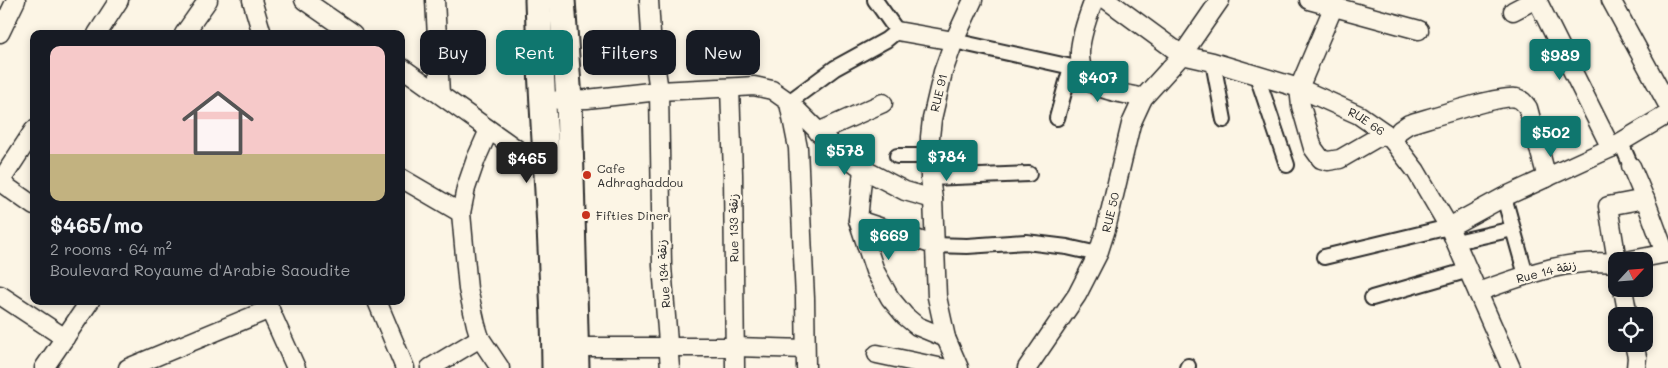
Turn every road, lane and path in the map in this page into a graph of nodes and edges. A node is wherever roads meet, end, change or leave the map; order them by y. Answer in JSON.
{"nodes":[{"id":1,"x":119,"y":0,"type":"edge"},
{"id":2,"x":208,"y":0,"type":"edge"},
{"id":3,"x":252,"y":0,"type":"edge"},
{"id":4,"x":304,"y":0,"type":"edge"},
{"id":5,"x":435,"y":0,"type":"edge"},
{"id":6,"x":538,"y":0,"type":"edge"},
{"id":7,"x":562,"y":0,"type":"edge"},
{"id":8,"x":649,"y":0,"type":"edge"},
{"id":9,"x":875,"y":0,"type":"edge"},
{"id":10,"x":973,"y":0,"type":"edge"},
{"id":11,"x":1094,"y":0,"type":"edge"},
{"id":12,"x":1106,"y":0,"type":"edge"},
{"id":13,"x":1220,"y":0,"type":"edge"},
{"id":14,"x":1309,"y":0,"type":"edge"},
{"id":15,"x":1536,"y":0,"type":"edge"},
{"id":16,"x":1611,"y":0,"type":"edge"},
{"id":17,"x":10,"y":3,"type":"edge"},
{"id":18,"x":1333,"y":8,"type":"junction"},
{"id":19,"x":1513,"y":11,"type":"dead end"},
{"id":20,"x":100,"y":30,"type":"edge"},
{"id":21,"x":187,"y":30,"type":"edge"},
{"id":22,"x":261,"y":30,"type":"edge"},
{"id":23,"x":347,"y":30,"type":"edge"},
{"id":24,"x":1419,"y":30,"type":"dead end"},
{"id":25,"x":897,"y":31,"type":"junction"},
{"id":26,"x":0,"y":33,"type":"edge"},
{"id":27,"x":954,"y":41,"type":"junction"},
{"id":28,"x":1182,"y":55,"type":"junction"},
{"id":29,"x":1213,"y":62,"type":"junction"},
{"id":30,"x":1076,"y":68,"type":"junction"},
{"id":31,"x":405,"y":70,"type":"edge"},
{"id":32,"x":1258,"y":76,"type":"junction"},
{"id":33,"x":730,"y":88,"type":"junction"},
{"id":34,"x":1299,"y":88,"type":"junction"},
{"id":35,"x":659,"y":91,"type":"junction"},
{"id":36,"x":440,"y":94,"type":"junction"},
{"id":37,"x":1143,"y":98,"type":"junction"},
{"id":38,"x":569,"y":100,"type":"junction"},
{"id":39,"x":542,"y":101,"type":"junction"},
{"id":40,"x":789,"y":102,"type":"junction"},
{"id":41,"x":883,"y":103,"type":"dead end"},
{"id":42,"x":1668,"y":104,"type":"edge"},
{"id":43,"x":1668,"y":114,"type":"edge"},
{"id":44,"x":1057,"y":118,"type":"dead end"},
{"id":45,"x":1224,"y":120,"type":"dead end"},
{"id":46,"x":489,"y":130,"type":"junction"},
{"id":47,"x":818,"y":132,"type":"junction"},
{"id":48,"x":30,"y":136,"type":"edge"},
{"id":49,"x":1389,"y":137,"type":"junction"},
{"id":50,"x":1616,"y":145,"type":"junction"},
{"id":51,"x":897,"y":156,"type":"dead end"},
{"id":52,"x":929,"y":156,"type":"junction"},
{"id":53,"x":1287,"y":165,"type":"dead end"},
{"id":54,"x":1631,"y":166,"type":"joint"},
{"id":55,"x":558,"y":169,"type":"junction"},
{"id":56,"x":863,"y":169,"type":"junction"},
{"id":57,"x":1029,"y":174,"type":"dead end"},
{"id":58,"x":930,"y":178,"type":"junction"},
{"id":59,"x":1547,"y":178,"type":"junction"},
{"id":60,"x":405,"y":180,"type":"edge"},
{"id":61,"x":0,"y":182,"type":"edge"},
{"id":62,"x":1504,"y":197,"type":"junction"},
{"id":63,"x":1645,"y":199,"type":"junction"},
{"id":64,"x":933,"y":200,"type":"junction"},
{"id":65,"x":30,"y":203,"type":"edge"},
{"id":66,"x":461,"y":213,"type":"junction"},
{"id":67,"x":858,"y":220,"type":"junction"},
{"id":68,"x":1513,"y":229,"type":"junction"},
{"id":69,"x":1453,"y":234,"type":"junction"},
{"id":70,"x":934,"y":245,"type":"junction"},
{"id":71,"x":1615,"y":252,"type":"edge"},
{"id":72,"x":1667,"y":253,"type":"edge"},
{"id":73,"x":1098,"y":254,"type":"junction"},
{"id":74,"x":1324,"y":256,"type":"dead end"},
{"id":75,"x":1653,"y":256,"type":"edge"},
{"id":76,"x":1608,"y":262,"type":"edge"},
{"id":77,"x":1469,"y":270,"type":"junction"},
{"id":78,"x":1526,"y":275,"type":"junction"},
{"id":79,"x":1478,"y":292,"type":"junction"},
{"id":80,"x":0,"y":295,"type":"edge"},
{"id":81,"x":1372,"y":298,"type":"dead end"},
{"id":82,"x":87,"y":305,"type":"edge"},
{"id":83,"x":268,"y":305,"type":"edge"},
{"id":84,"x":379,"y":305,"type":"edge"},
{"id":85,"x":65,"y":338,"type":"junction"},
{"id":86,"x":480,"y":338,"type":"junction"},
{"id":87,"x":946,"y":338,"type":"junction"},
{"id":88,"x":668,"y":347,"type":"junction"},
{"id":89,"x":735,"y":347,"type":"junction"},
{"id":90,"x":805,"y":349,"type":"junction"},
{"id":91,"x":877,"y":354,"type":"dead end"},
{"id":92,"x":575,"y":357,"type":"edge"},
{"id":93,"x":44,"y":368,"type":"edge"},
{"id":94,"x":128,"y":368,"type":"edge"},
{"id":95,"x":296,"y":368,"type":"edge"},
{"id":96,"x":405,"y":368,"type":"edge"},
{"id":97,"x":430,"y":368,"type":"edge"},
{"id":98,"x":500,"y":368,"type":"edge"},
{"id":99,"x":555,"y":368,"type":"edge"},
{"id":100,"x":670,"y":368,"type":"edge"},
{"id":101,"x":735,"y":368,"type":"edge"},
{"id":102,"x":806,"y":368,"type":"edge"},
{"id":103,"x":943,"y":368,"type":"edge"},
{"id":104,"x":958,"y":368,"type":"edge"},
{"id":105,"x":1027,"y":368,"type":"edge"},
{"id":106,"x":1511,"y":368,"type":"edge"}],
"edges":[{"from":1,"to":20,"type":"street"},
{"from":2,"to":21,"type":"street"},
{"from":3,"to":22,"type":"street"},
{"from":4,"to":23,"type":"street"},
{"from":5,"to":36,"type":"street"},
{"from":6,"to":39,"type":"main road"},
{"from":7,"to":38,"type":"main road"},
{"from":8,"to":35,"type":"street","name":"Rue 134 زنقة"},
{"from":9,"to":25,"type":"street"},
{"from":10,"to":27,"type":"street","name":"RUE 91"},
{"from":11,"to":30,"type":"street"},
{"from":12,"to":28,"type":"street","name":"RUE 66"},
{"from":13,"to":28,"type":"street","name":"RUE 50"},
{"from":14,"to":18,"type":"street"},
{"from":15,"to":19,"type":"street"},
{"from":15,"to":50,"type":"street"},
{"from":16,"to":42,"type":"street"},
{"from":17,"to":26,"type":"street"},
{"from":18,"to":24,"type":"street"},
{"from":18,"to":34,"type":"street"},
{"from":25,"to":27,"type":"street"},
{"from":25,"to":40,"type":"street"},
{"from":27,"to":30,"type":"street"},
{"from":27,"to":52,"type":"street","name":"RUE 91"},
{"from":28,"to":29,"type":"street","name":"RUE 66"},
{"from":28,"to":37,"type":"street","name":"RUE 50"},
{"from":29,"to":32,"type":"street","name":"RUE 66"},
{"from":29,"to":45,"type":"street"},
{"from":30,"to":37,"type":"street"},
{"from":30,"to":44,"type":"street"},
{"from":31,"to":36,"type":"street"},
{"from":32,"to":34,"type":"street","name":"RUE 66"},
{"from":32,"to":53,"type":"street"},
{"from":33,"to":35,"type":"street"},
{"from":33,"to":40,"type":"street"},
{"from":33,"to":89,"type":"street","name":"Rue 133 زنقة"},
{"from":34,"to":49,"type":"street","name":"RUE 66"},
{"from":34,"to":49,"type":"street"},
{"from":35,"to":38,"type":"street"},
{"from":35,"to":88,"type":"street","name":"Rue 134 زنقة"},
{"from":36,"to":46,"type":"street"},
{"from":37,"to":73,"type":"street","name":"RUE 50"},
{"from":38,"to":39,"type":"street"},
{"from":38,"to":55,"type":"main road"},
{"from":39,"to":55,"type":"main road"},
{"from":40,"to":47,"type":"street"},
{"from":40,"to":90,"type":"street"},
{"from":41,"to":47,"type":"street"},
{"from":43,"to":50,"type":"street"},
{"from":46,"to":55,"type":"street"},
{"from":46,"to":66,"type":"street"},
{"from":47,"to":56,"type":"street"},
{"from":48,"to":61,"type":"street"},
{"from":49,"to":59,"type":"street"},
{"from":49,"to":69,"type":"street","name":"RUE 66"},
{"from":50,"to":54,"type":"street"},
{"from":50,"to":59,"type":"street"},
{"from":51,"to":52,"type":"street"},
{"from":52,"to":58,"type":"street","name":"RUE 91"},
{"from":54,"to":63,"type":"street"},
{"from":55,"to":92,"type":"main road"},
{"from":55,"to":99,"type":"main road"},
{"from":56,"to":64,"type":"street"},
{"from":56,"to":67,"type":"street"},
{"from":57,"to":58,"type":"street"},
{"from":58,"to":64,"type":"street","name":"RUE 91"},
{"from":59,"to":62,"type":"street"},
{"from":60,"to":66,"type":"street"},
{"from":61,"to":65,"type":"street"},
{"from":62,"to":68,"type":"street"},
{"from":62,"to":69,"type":"street"},
{"from":63,"to":71,"type":"street"},
{"from":63,"to":72,"type":"street"},
{"from":64,"to":70,"type":"street","name":"RUE 91"},
{"from":66,"to":86,"type":"street"},
{"from":67,"to":70,"type":"street"},
{"from":67,"to":87,"type":"street"},
{"from":68,"to":69,"type":"street"},
{"from":68,"to":78,"type":"street"},
{"from":69,"to":74,"type":"street"},
{"from":69,"to":77,"type":"street","name":"RUE 66"},
{"from":70,"to":73,"type":"street"},
{"from":70,"to":87,"type":"street","name":"RUE 91"},
{"from":72,"to":75,"type":"street"},
{"from":73,"to":105,"type":"street","name":"RUE 50"},
{"from":76,"to":78,"type":"street","name":"Rue 14 زنقة"},
{"from":77,"to":79,"type":"street","name":"RUE 66"},
{"from":77,"to":81,"type":"street"},
{"from":78,"to":79,"type":"street","name":"Rue 14 زنقة"},
{"from":79,"to":106,"type":"street","name":"RUE 66"},
{"from":80,"to":85,"type":"street"},
{"from":82,"to":85,"type":"street"},
{"from":83,"to":94,"type":"street"},
{"from":83,"to":95,"type":"street"},
{"from":84,"to":96,"type":"street"},
{"from":85,"to":93,"type":"street"},
{"from":86,"to":97,"type":"street"},
{"from":86,"to":98,"type":"street"},
{"from":87,"to":104,"type":"street","name":"RUE 91"},
{"from":88,"to":89,"type":"street"},
{"from":88,"to":92,"type":"street"},
{"from":88,"to":100,"type":"street","name":"Rue 134 زنقة"},
{"from":89,"to":90,"type":"street"},
{"from":89,"to":101,"type":"street","name":"Rue 133 زنقة"},
{"from":90,"to":102,"type":"street"},
{"from":91,"to":103,"type":"street"}]}
